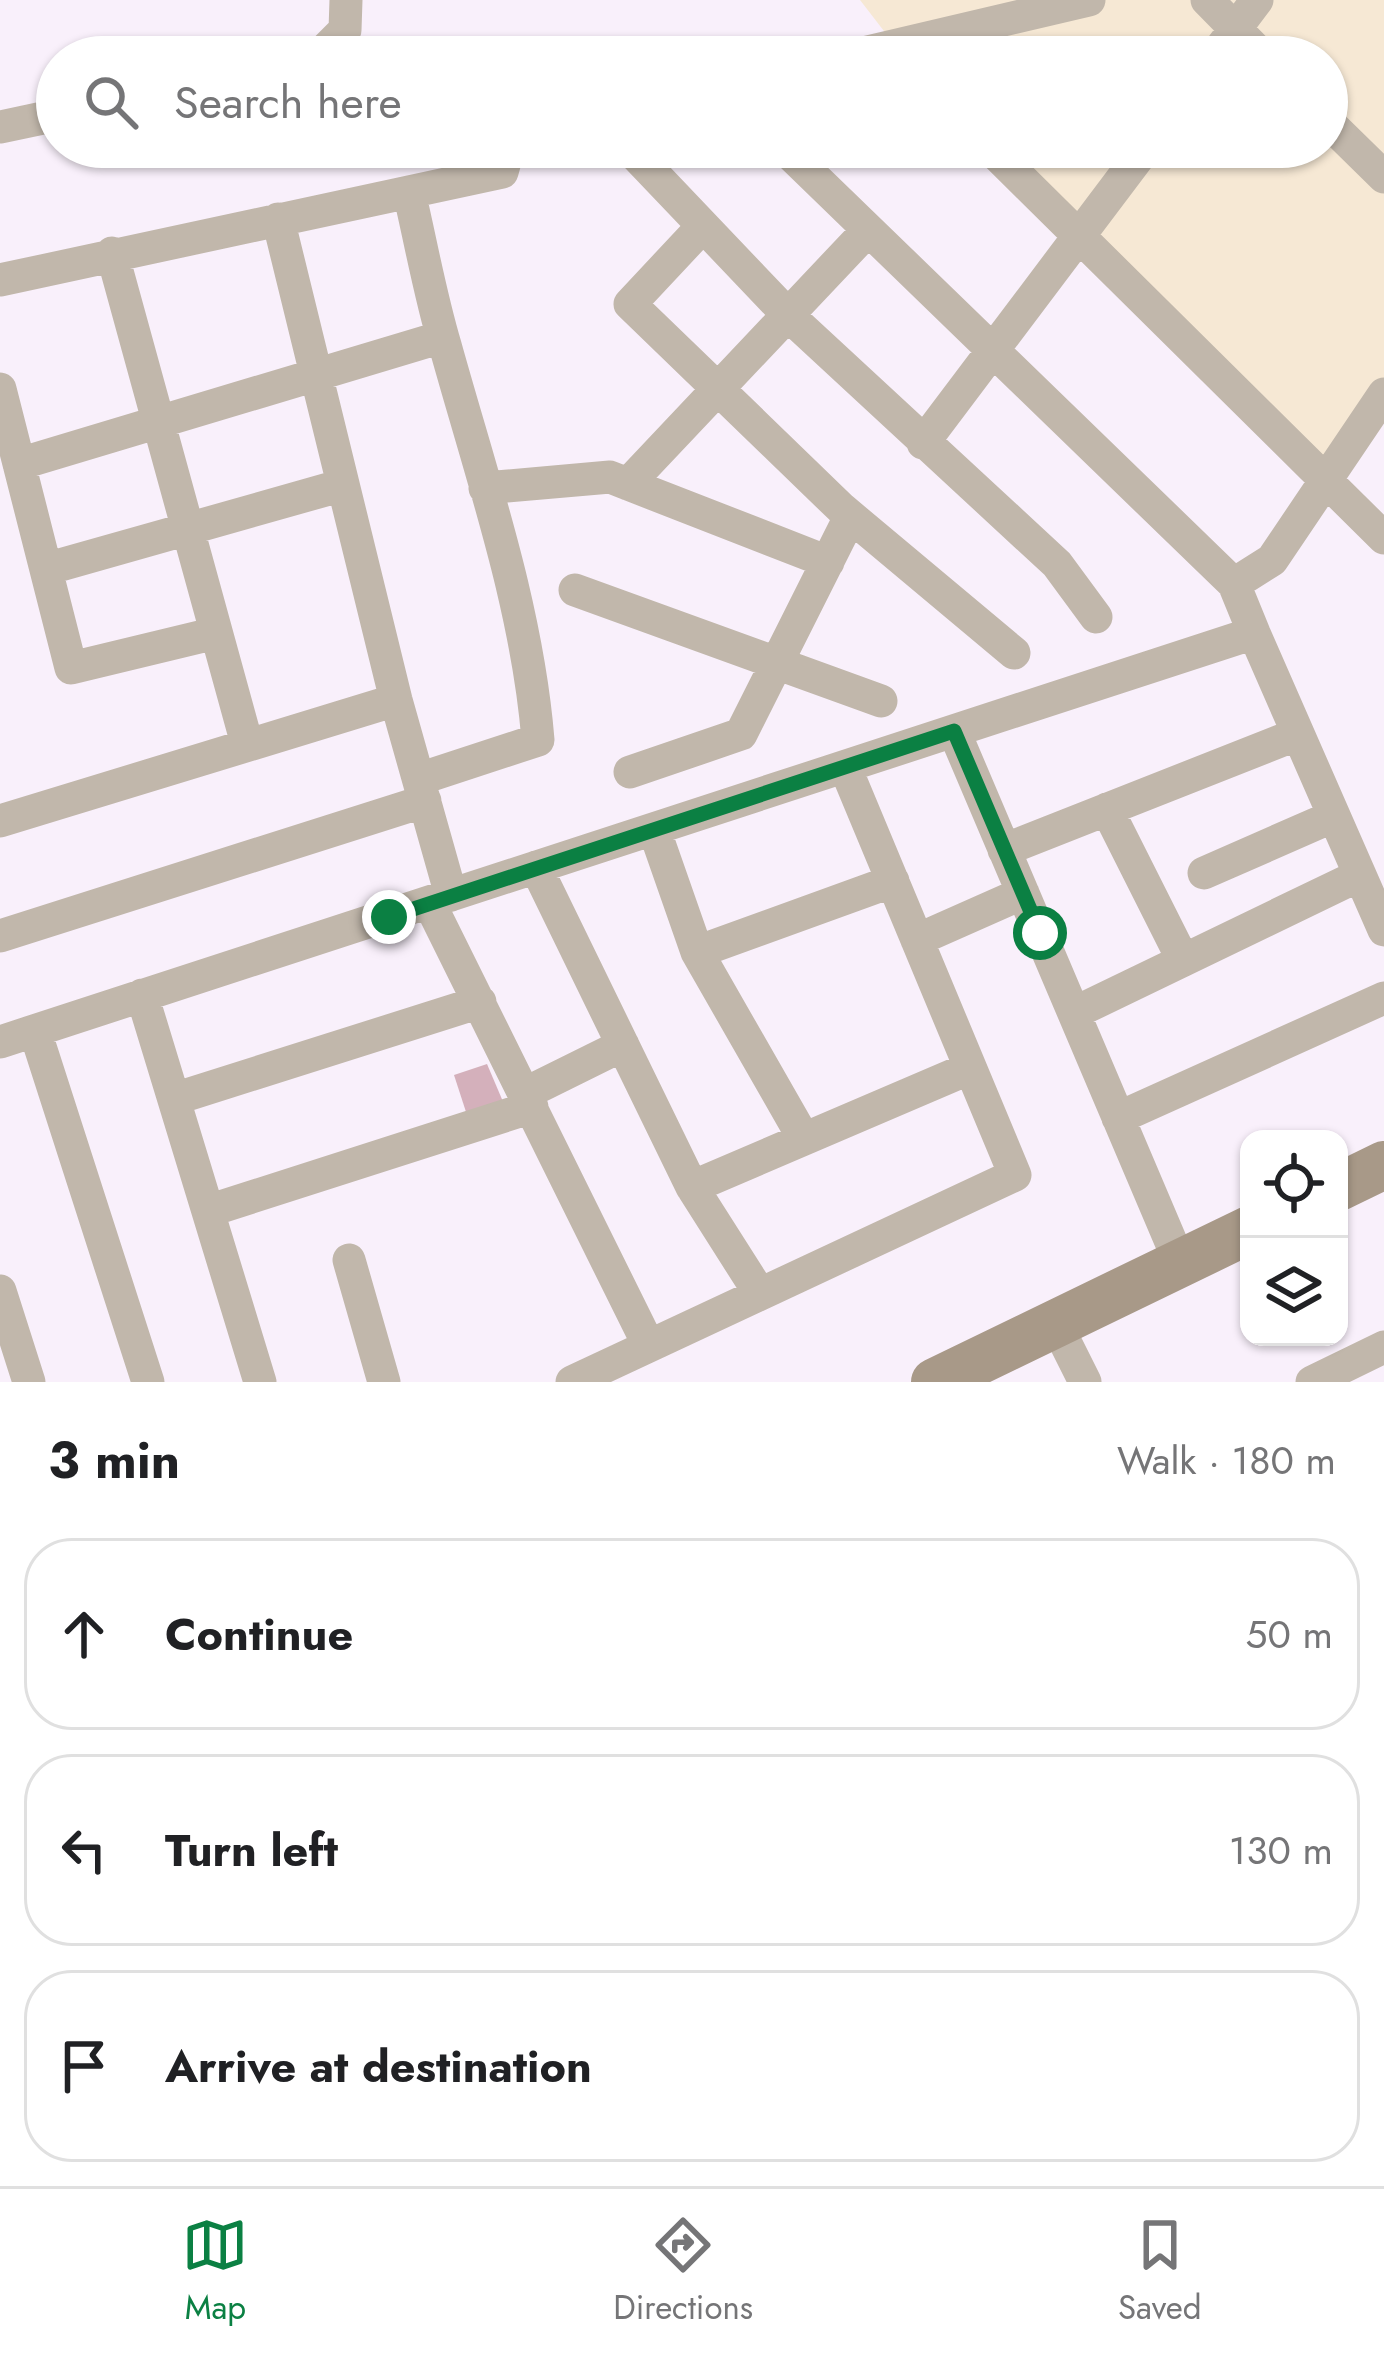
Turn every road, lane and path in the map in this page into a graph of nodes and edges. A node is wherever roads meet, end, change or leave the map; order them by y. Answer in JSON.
{"nodes":[{"id":1,"x":346,"y":0,"type":"edge"},
{"id":2,"x":1089,"y":0,"type":"edge"},
{"id":3,"x":1207,"y":0,"type":"edge"},
{"id":4,"x":1256,"y":0,"type":"edge"},
{"id":5,"x":1235,"y":29,"type":"junction"},
{"id":6,"x":339,"y":36,"type":"edge"},
{"id":7,"x":954,"y":36,"type":"edge"},
{"id":8,"x":1230,"y":36,"type":"edge"},
{"id":9,"x":1242,"y":36,"type":"edge"},
{"id":10,"x":36,"y":119,"type":"edge"},
{"id":11,"x":0,"y":127,"type":"edge"},
{"id":12,"x":1348,"y":142,"type":"edge"},
{"id":13,"x":503,"y":168,"type":"edge"},
{"id":14,"x":648,"y":168,"type":"edge"},
{"id":15,"x":805,"y":168,"type":"edge"},
{"id":16,"x":1009,"y":168,"type":"edge"},
{"id":17,"x":1130,"y":168,"type":"edge"},
{"id":18,"x":1384,"y":177,"type":"edge"},
{"id":19,"x":409,"y":192,"type":"junction"},
{"id":20,"x":278,"y":219,"type":"junction"},
{"id":21,"x":704,"y":226,"type":"junction"},
{"id":22,"x":868,"y":230,"type":"junction"},
{"id":23,"x":1077,"y":239,"type":"junction"},
{"id":24,"x":112,"y":253,"type":"junction"},
{"id":25,"x":0,"y":280,"type":"edge"},
{"id":26,"x":790,"y":317,"type":"junction"},
{"id":27,"x":442,"y":337,"type":"junction"},
{"id":28,"x":993,"y":350,"type":"junction"},
{"id":29,"x":316,"y":374,"type":"junction"},
{"id":30,"x":0,"y":389,"type":"edge"},
{"id":31,"x":719,"y":390,"type":"junction"},
{"id":32,"x":1384,"y":394,"type":"edge"},
{"id":33,"x":158,"y":422,"type":"junction"},
{"id":34,"x":923,"y":443,"type":"junction"},
{"id":35,"x":19,"y":464,"type":"junction"},
{"id":36,"x":628,"y":484,"type":"junction"},
{"id":37,"x":1324,"y":484,"type":"junction"},
{"id":38,"x":343,"y":485,"type":"junction"},
{"id":39,"x":485,"y":488,"type":"junction"},
{"id":40,"x":850,"y":517,"type":"junction"},
{"id":41,"x":188,"y":529,"type":"junction"},
{"id":42,"x":1384,"y":538,"type":"edge"},
{"id":43,"x":828,"y":562,"type":"junction"},
{"id":44,"x":46,"y":569,"type":"junction"},
{"id":45,"x":1234,"y":584,"type":"junction"},
{"id":46,"x":575,"y":590,"type":"dead end"},
{"id":47,"x":1096,"y":617,"type":"dead end"},
{"id":48,"x":216,"y":633,"type":"junction"},
{"id":49,"x":1254,"y":633,"type":"junction"},
{"id":50,"x":1014,"y":653,"type":"dead end"},
{"id":51,"x":776,"y":663,"type":"junction"},
{"id":52,"x":396,"y":700,"type":"junction"},
{"id":53,"x":881,"y":701,"type":"dead end"},
{"id":54,"x":954,"y":731,"type":"junction"},
{"id":55,"x":1298,"y":734,"type":"junction"},
{"id":56,"x":247,"y":744,"type":"junction"},
{"id":57,"x":844,"y":766,"type":"junction"},
{"id":58,"x":630,"y":772,"type":"dead end"},
{"id":59,"x":422,"y":790,"type":"junction"},
{"id":60,"x":1107,"y":809,"type":"junction"},
{"id":61,"x":1334,"y":816,"type":"junction"},
{"id":62,"x":0,"y":821,"type":"edge"},
{"id":63,"x":654,"y":829,"type":"junction"},
{"id":64,"x":1004,"y":850,"type":"junction"},
{"id":65,"x":536,"y":867,"type":"junction"},
{"id":66,"x":1204,"y":873,"type":"dead end"},
{"id":67,"x":1360,"y":875,"type":"junction"},
{"id":68,"x":893,"y":881,"type":"junction"},
{"id":69,"x":1022,"y":893,"type":"junction"},
{"id":70,"x":441,"y":899,"type":"junction"},
{"id":71,"x":1384,"y":930,"type":"edge"},
{"id":72,"x":0,"y":936,"type":"edge"},
{"id":73,"x":917,"y":940,"type":"junction"},
{"id":74,"x":697,"y":952,"type":"junction"},
{"id":75,"x":1183,"y":960,"type":"junction"},
{"id":76,"x":142,"y":995,"type":"junction"},
{"id":77,"x":1384,"y":998,"type":"edge"},
{"id":78,"x":480,"y":1002,"type":"junction"},
{"id":79,"x":1074,"y":1013,"type":"junction"},
{"id":80,"x":34,"y":1031,"type":"junction"},
{"id":81,"x":0,"y":1042,"type":"edge"},
{"id":82,"x":623,"y":1046,"type":"junction"},
{"id":83,"x":970,"y":1068,"type":"junction"},
{"id":84,"x":174,"y":1099,"type":"junction"},
{"id":85,"x":528,"y":1101,"type":"junction"},
{"id":86,"x":1118,"y":1118,"type":"junction"},
{"id":87,"x":804,"y":1139,"type":"junction"},
{"id":88,"x":1384,"y":1165,"type":"edge"},
{"id":89,"x":1348,"y":1183,"type":"edge"},
{"id":90,"x":692,"y":1187,"type":"junction"},
{"id":91,"x":208,"y":1211,"type":"junction"},
{"id":92,"x":1240,"y":1234,"type":"edge"},
{"id":93,"x":349,"y":1260,"type":"dead end"},
{"id":94,"x":1180,"y":1263,"type":"junction"},
{"id":95,"x":0,"y":1292,"type":"edge"},
{"id":96,"x":760,"y":1294,"type":"junction"},
{"id":97,"x":1056,"y":1324,"type":"junction"},
{"id":98,"x":649,"y":1346,"type":"junction"},
{"id":99,"x":1384,"y":1347,"type":"edge"},
{"id":100,"x":958,"y":1377,"type":"edge"},
{"id":101,"x":29,"y":1382,"type":"edge"},
{"id":102,"x":148,"y":1382,"type":"edge"},
{"id":103,"x":260,"y":1382,"type":"edge"},
{"id":104,"x":384,"y":1382,"type":"edge"},
{"id":105,"x":572,"y":1382,"type":"edge"},
{"id":106,"x":1085,"y":1382,"type":"edge"},
{"id":107,"x":1312,"y":1382,"type":"edge"}],
"edges":[{"from":1,"to":6,"type":"street"},
{"from":2,"to":7,"type":"street"},
{"from":3,"to":5,"type":"street"},
{"from":4,"to":5,"type":"street"},
{"from":5,"to":8,"type":"street"},
{"from":5,"to":9,"type":"street"},
{"from":10,"to":11,"type":"street"},
{"from":12,"to":18,"type":"street"},
{"from":13,"to":19,"type":"street"},
{"from":14,"to":21,"type":"street"},
{"from":15,"to":22,"type":"street"},
{"from":16,"to":23,"type":"street"},
{"from":17,"to":23,"type":"street"},
{"from":19,"to":20,"type":"street"},
{"from":19,"to":27,"type":"street"},
{"from":20,"to":24,"type":"street"},
{"from":20,"to":29,"type":"street"},
{"from":21,"to":26,"type":"street"},
{"from":21,"to":31,"type":"street"},
{"from":22,"to":26,"type":"street"},
{"from":22,"to":28,"type":"street"},
{"from":23,"to":28,"type":"street"},
{"from":23,"to":37,"type":"street"},
{"from":24,"to":25,"type":"street"},
{"from":24,"to":33,"type":"street"},
{"from":26,"to":31,"type":"street"},
{"from":26,"to":34,"type":"street"},
{"from":27,"to":29,"type":"street"},
{"from":27,"to":39,"type":"street"},
{"from":28,"to":34,"type":"street"},
{"from":28,"to":45,"type":"street"},
{"from":29,"to":33,"type":"street"},
{"from":29,"to":38,"type":"street"},
{"from":30,"to":35,"type":"street"},
{"from":31,"to":36,"type":"street"},
{"from":31,"to":40,"type":"street"},
{"from":32,"to":37,"type":"street"},
{"from":33,"to":35,"type":"street"},
{"from":33,"to":41,"type":"street"},
{"from":34,"to":47,"type":"street"},
{"from":35,"to":44,"type":"street"},
{"from":36,"to":39,"type":"street"},
{"from":36,"to":43,"type":"street"},
{"from":37,"to":42,"type":"street"},
{"from":37,"to":45,"type":"street"},
{"from":38,"to":41,"type":"street"},
{"from":38,"to":52,"type":"street"},
{"from":39,"to":59,"type":"street"},
{"from":40,"to":43,"type":"street"},
{"from":40,"to":50,"type":"street"},
{"from":41,"to":44,"type":"street"},
{"from":41,"to":48,"type":"street"},
{"from":43,"to":51,"type":"street"},
{"from":44,"to":48,"type":"street"},
{"from":45,"to":49,"type":"street"},
{"from":46,"to":51,"type":"street"},
{"from":48,"to":56,"type":"street"},
{"from":49,"to":54,"type":"street"},
{"from":49,"to":55,"type":"street"},
{"from":51,"to":53,"type":"street"},
{"from":51,"to":58,"type":"street"},
{"from":52,"to":56,"type":"street"},
{"from":52,"to":59,"type":"street"},
{"from":54,"to":57,"type":"street"},
{"from":54,"to":64,"type":"street"},
{"from":55,"to":60,"type":"street"},
{"from":55,"to":61,"type":"street"},
{"from":56,"to":62,"type":"street"},
{"from":57,"to":63,"type":"street"},
{"from":57,"to":68,"type":"street"},
{"from":59,"to":70,"type":"street"},
{"from":59,"to":72,"type":"street"},
{"from":60,"to":64,"type":"street"},
{"from":60,"to":75,"type":"street"},
{"from":61,"to":66,"type":"street"},
{"from":61,"to":67,"type":"street"},
{"from":63,"to":65,"type":"street"},
{"from":63,"to":74,"type":"street"},
{"from":64,"to":69,"type":"street"},
{"from":65,"to":70,"type":"street"},
{"from":65,"to":82,"type":"street"},
{"from":67,"to":71,"type":"street"},
{"from":67,"to":75,"type":"street"},
{"from":68,"to":73,"type":"street"},
{"from":68,"to":74,"type":"street"},
{"from":69,"to":73,"type":"street"},
{"from":69,"to":79,"type":"street"},
{"from":70,"to":76,"type":"street"},
{"from":70,"to":78,"type":"street"},
{"from":73,"to":83,"type":"street"},
{"from":74,"to":87,"type":"street"},
{"from":75,"to":79,"type":"street"},
{"from":76,"to":80,"type":"street"},
{"from":76,"to":84,"type":"street"},
{"from":77,"to":86,"type":"street"},
{"from":78,"to":84,"type":"street"},
{"from":78,"to":85,"type":"street"},
{"from":79,"to":86,"type":"street"},
{"from":80,"to":81,"type":"street"},
{"from":80,"to":102,"type":"street"},
{"from":82,"to":85,"type":"street"},
{"from":82,"to":90,"type":"street"},
{"from":83,"to":87,"type":"street"},
{"from":83,"to":96,"type":"street"},
{"from":84,"to":91,"type":"street"},
{"from":85,"to":91,"type":"street"},
{"from":85,"to":98,"type":"street"},
{"from":86,"to":94,"type":"street"},
{"from":87,"to":90,"type":"street"},
{"from":88,"to":89,"type":"street"},
{"from":90,"to":96,"type":"street"},
{"from":91,"to":103,"type":"street"},
{"from":92,"to":94,"type":"street"},
{"from":93,"to":104,"type":"street"},
{"from":94,"to":97,"type":"street"},
{"from":95,"to":101,"type":"street"},
{"from":96,"to":98,"type":"street"},
{"from":97,"to":100,"type":"street"},
{"from":97,"to":106,"type":"street"},
{"from":98,"to":105,"type":"street"},
{"from":99,"to":107,"type":"street"}]}
